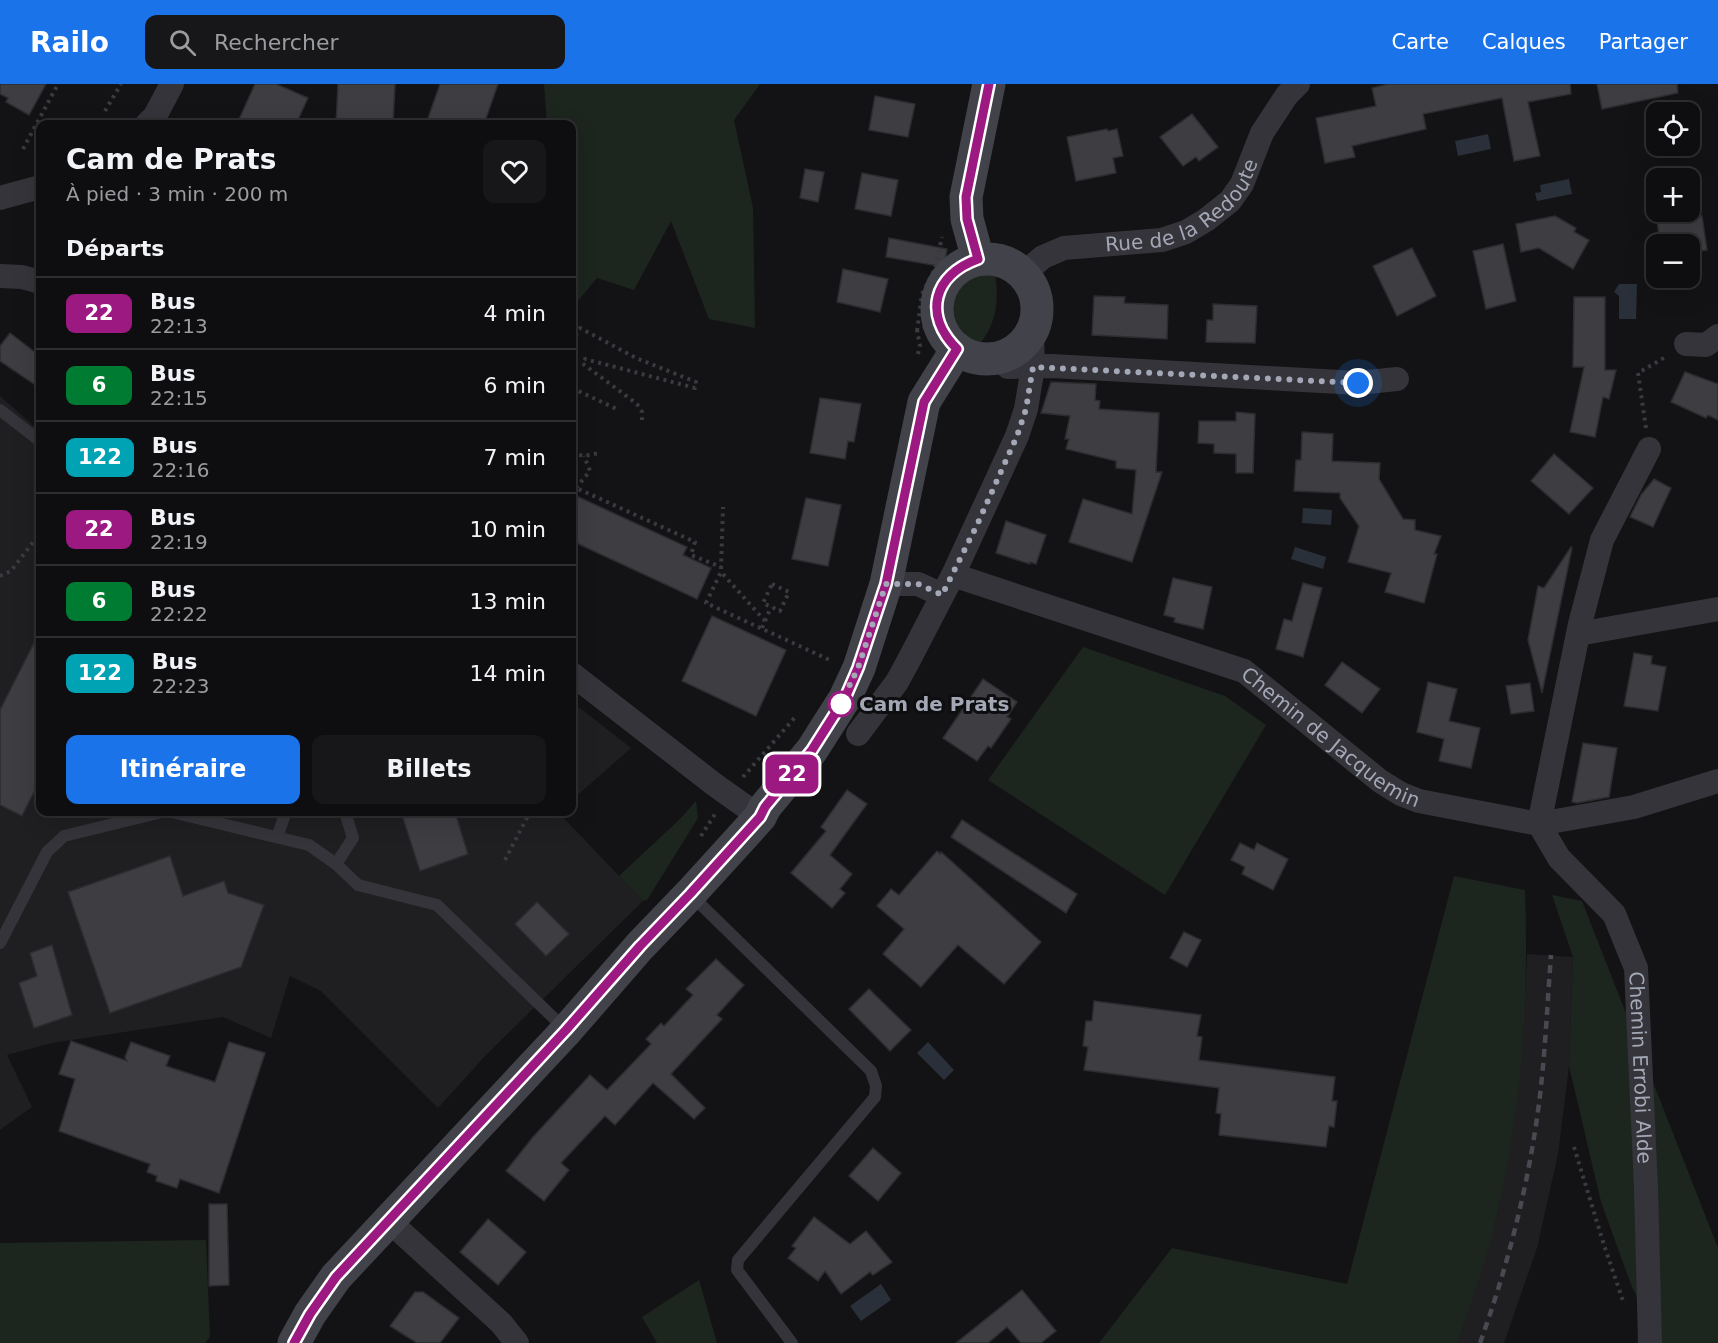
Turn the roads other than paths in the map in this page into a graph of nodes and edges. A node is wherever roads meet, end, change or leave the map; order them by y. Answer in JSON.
{"nodes":[{"id":1,"x":172,"y":84,"type":"edge"},
{"id":2,"x":989,"y":84,"type":"edge"},
{"id":3,"x":1298,"y":84,"type":"edge"},
{"id":4,"x":151,"y":120,"type":"edge"},
{"id":5,"x":36,"y":188,"type":"edge"},
{"id":6,"x":0,"y":198,"type":"edge"},
{"id":7,"x":978,"y":259,"type":"junction"},
{"id":8,"x":1023,"y":274,"type":"junction"},
{"id":9,"x":0,"y":276,"type":"edge"},
{"id":10,"x":36,"y":281,"type":"edge"},
{"id":11,"x":1032,"y":331,"type":"junction"},
{"id":12,"x":1718,"y":336,"type":"edge"},
{"id":13,"x":1686,"y":344,"type":"road end"},
{"id":14,"x":957,"y":349,"type":"junction"},
{"id":15,"x":1004,"y":362,"type":"junction"},
{"id":16,"x":1033,"y":367,"type":"junction"},
{"id":17,"x":1397,"y":379,"type":"dead end"},
{"id":18,"x":1026,"y":405,"type":"junction"},
{"id":19,"x":0,"y":410,"type":"edge"},
{"id":20,"x":36,"y":438,"type":"edge"},
{"id":21,"x":1649,"y":449,"type":"road end"},
{"id":22,"x":886,"y":584,"type":"junction"},
{"id":23,"x":948,"y":585,"type":"junction"},
{"id":24,"x":1718,"y":609,"type":"edge"},
{"id":25,"x":1578,"y":634,"type":"junction"},
{"id":26,"x":576,"y":677,"type":"edge"},
{"id":27,"x":858,"y":734,"type":"dead end"},
{"id":28,"x":1718,"y":781,"type":"edge"},
{"id":29,"x":146,"y":816,"type":"edge"},
{"id":30,"x":189,"y":816,"type":"edge"},
{"id":31,"x":285,"y":816,"type":"edge"},
{"id":32,"x":346,"y":816,"type":"edge"},
{"id":33,"x":760,"y":817,"type":"junction"},
{"id":34,"x":1539,"y":824,"type":"junction"},
{"id":35,"x":277,"y":837,"type":"junction"},
{"id":36,"x":336,"y":864,"type":"junction"},
{"id":37,"x":690,"y":894,"type":"junction"},
{"id":38,"x":0,"y":943,"type":"edge"},
{"id":39,"x":566,"y":1030,"type":"junction"},
{"id":40,"x":389,"y":1221,"type":"junction"},
{"id":41,"x":294,"y":1343,"type":"edge"},
{"id":42,"x":517,"y":1343,"type":"edge"},
{"id":43,"x":792,"y":1343,"type":"edge"},
{"id":44,"x":1650,"y":1343,"type":"edge"}],
"edges":[{"from":1,"to":4,"type":"street"},
{"from":2,"to":7,"type":"main road"},
{"from":3,"to":8,"type":"street","name":"Rue de la Redoute"},
{"from":5,"to":6,"type":"street"},
{"from":7,"to":8,"type":"main road"},
{"from":7,"to":14,"type":"main road"},
{"from":8,"to":11,"type":"main road"},
{"from":9,"to":10,"type":"street"},
{"from":11,"to":15,"type":"main road"},
{"from":11,"to":16,"type":"street"},
{"from":12,"to":13,"type":"street"},
{"from":14,"to":15,"type":"main road"},
{"from":14,"to":22,"type":"main road"},
{"from":15,"to":16,"type":"street"},
{"from":15,"to":18,"type":"street"},
{"from":16,"to":17,"type":"street"},
{"from":16,"to":18,"type":"street"},
{"from":18,"to":23,"type":"street"},
{"from":19,"to":20,"type":"lane"},
{"from":21,"to":25,"type":"street"},
{"from":22,"to":23,"type":"street","name":"Chemin de Jacquemin"},
{"from":22,"to":33,"type":"main road"},
{"from":23,"to":27,"type":"street"},
{"from":23,"to":34,"type":"street","name":"Chemin de Jacquemin"},
{"from":24,"to":25,"type":"street"},
{"from":25,"to":34,"type":"street"},
{"from":26,"to":33,"type":"street"},
{"from":28,"to":34,"type":"street","name":"Chemin de Jacquemin"},
{"from":29,"to":38,"type":"lane"},
{"from":30,"to":35,"type":"lane"},
{"from":31,"to":35,"type":"lane"},
{"from":32,"to":36,"type":"lane"},
{"from":33,"to":37,"type":"main road"},
{"from":34,"to":44,"type":"street","name":"Chemin Errobi Alde"},
{"from":35,"to":36,"type":"lane"},
{"from":36,"to":39,"type":"lane"},
{"from":37,"to":39,"type":"main road"},
{"from":37,"to":43,"type":"lane"},
{"from":39,"to":40,"type":"main road"},
{"from":40,"to":41,"type":"main road"},
{"from":40,"to":42,"type":"street"}]}
